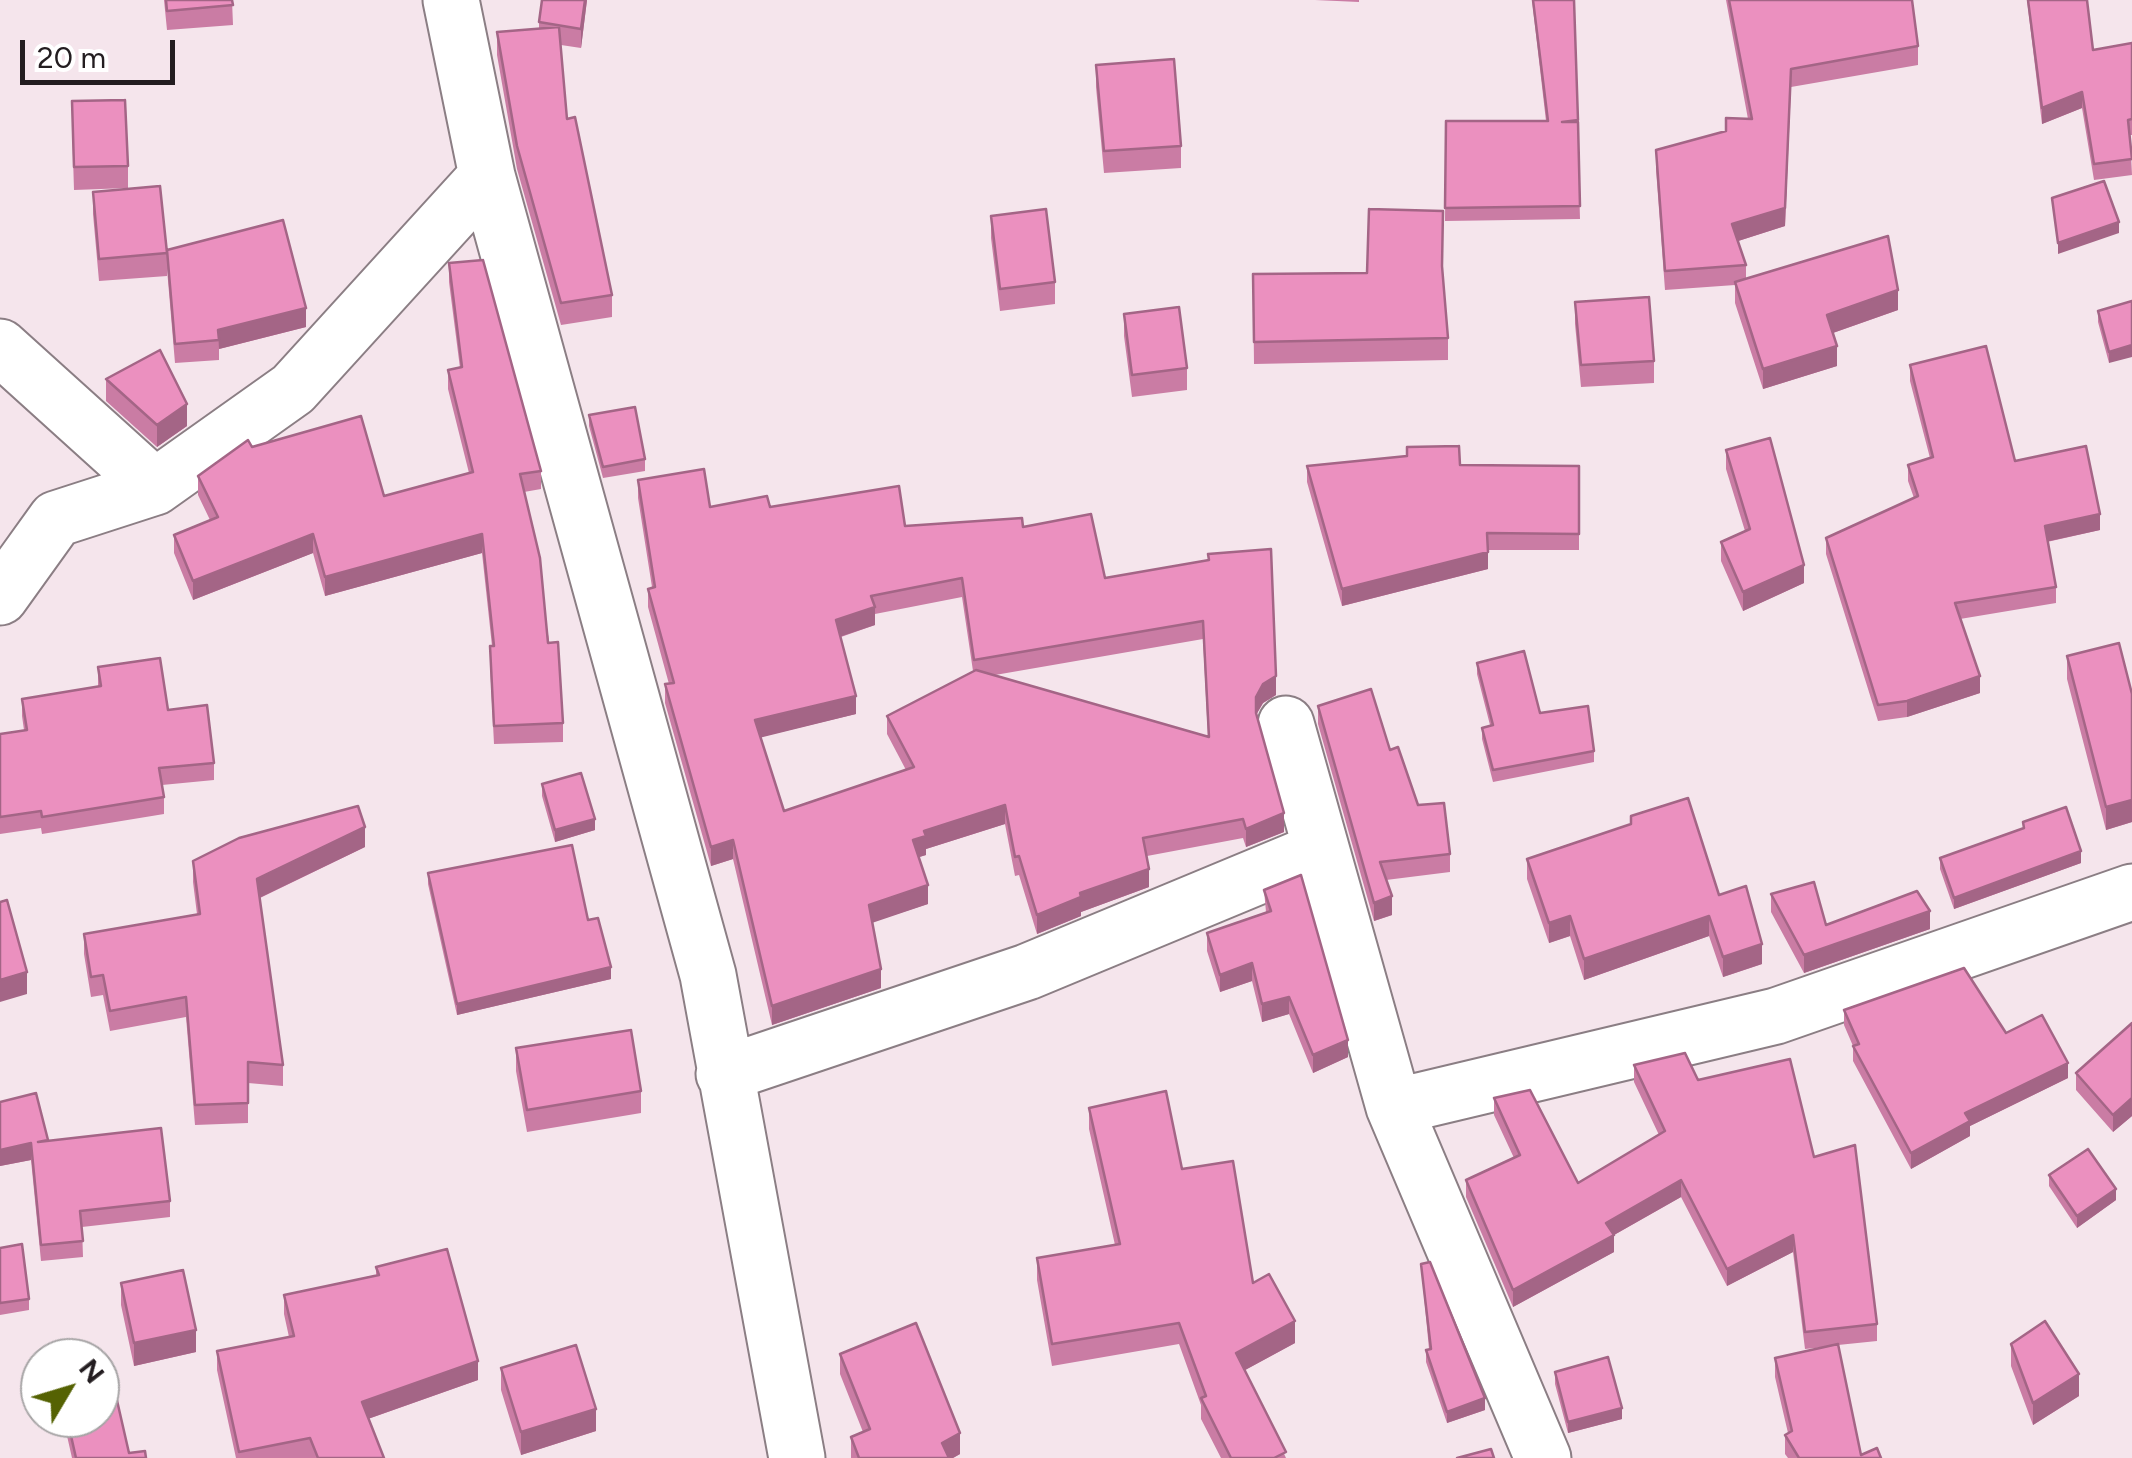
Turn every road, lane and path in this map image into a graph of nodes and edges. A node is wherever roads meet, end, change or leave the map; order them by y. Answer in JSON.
{"nodes":[{"id":1,"x":452,"y":0,"type":"edge"},
{"id":2,"x":487,"y":176,"type":"junction"},
{"id":3,"x":0,"y":347,"type":"edge"},
{"id":4,"x":155,"y":488,"type":"junction"},
{"id":5,"x":0,"y":597,"type":"edge"},
{"id":6,"x":1286,"y":724,"type":"dead end"},
{"id":7,"x":1321,"y":850,"type":"junction"},
{"id":8,"x":2132,"y":892,"type":"edge"},
{"id":9,"x":724,"y":1074,"type":"junction"},
{"id":10,"x":1394,"y":1108,"type":"junction"},
{"id":11,"x":797,"y":1458,"type":"edge"},
{"id":12,"x":1543,"y":1458,"type":"edge"}],
"edges":[{"from":1,"to":2,"type":"street"},
{"from":2,"to":4,"type":"street"},
{"from":2,"to":9,"type":"street"},
{"from":3,"to":4,"type":"street"},
{"from":4,"to":5,"type":"street"},
{"from":6,"to":7,"type":"street"},
{"from":7,"to":9,"type":"street"},
{"from":7,"to":10,"type":"street"},
{"from":8,"to":10,"type":"street"},
{"from":9,"to":11,"type":"street"},
{"from":10,"to":12,"type":"street"}]}
